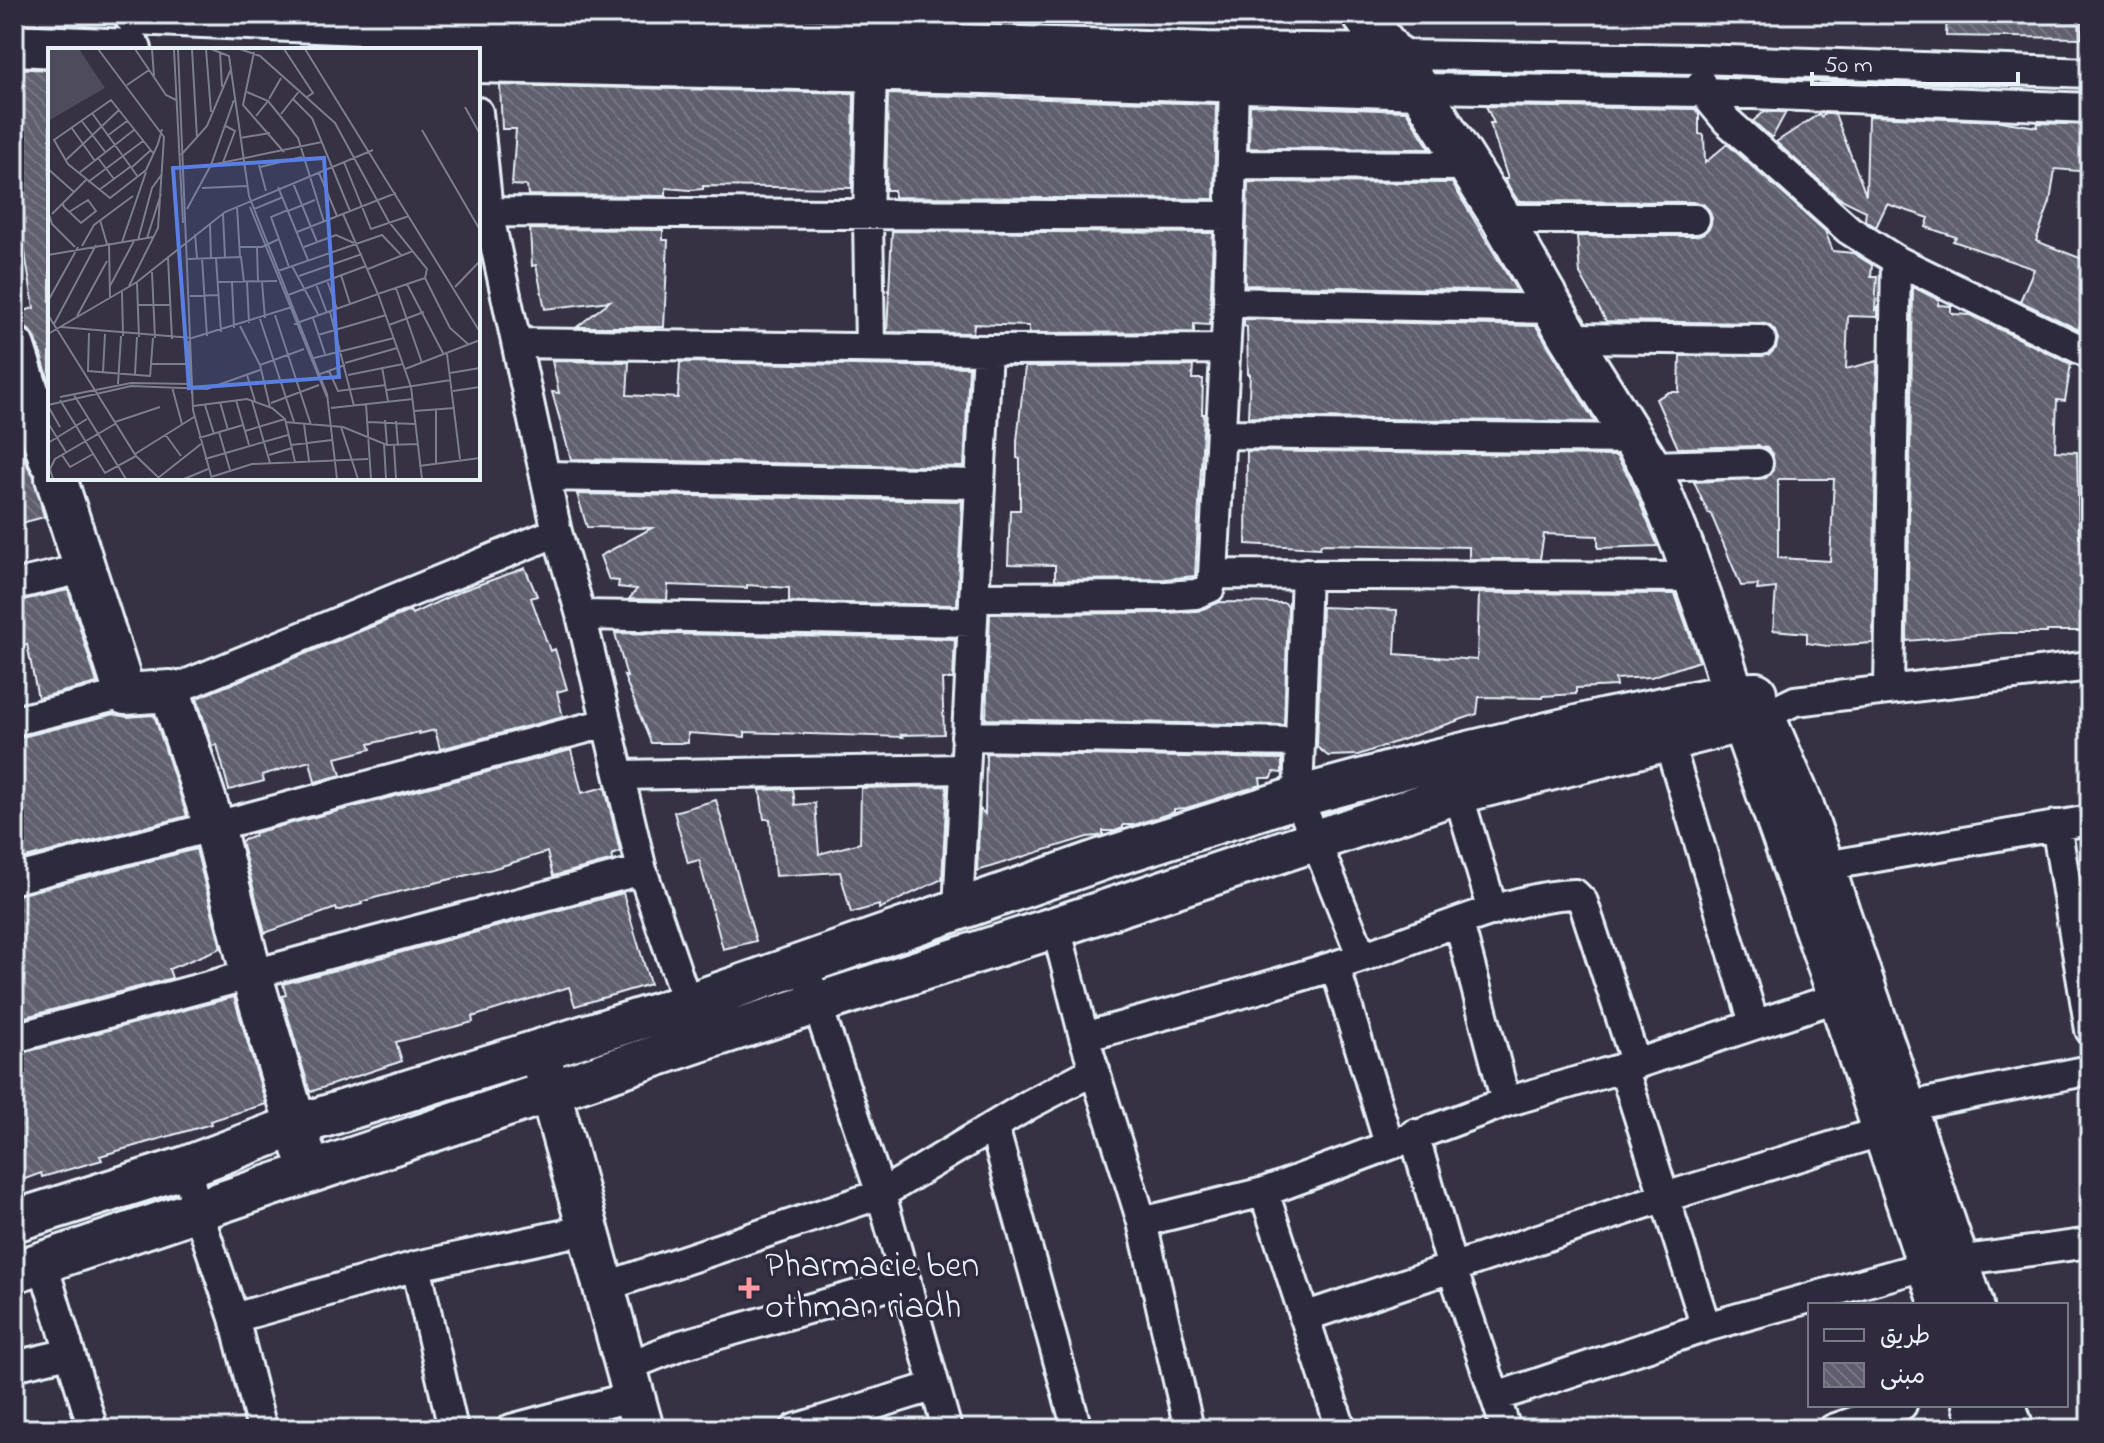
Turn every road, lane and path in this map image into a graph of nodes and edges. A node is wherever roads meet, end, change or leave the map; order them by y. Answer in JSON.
{"nodes":[{"id":1,"x":134,"y":14,"type":"edge"},
{"id":2,"x":1362,"y":14,"type":"edge"},
{"id":3,"x":231,"y":16,"type":"edge"},
{"id":4,"x":27,"y":35,"type":"edge"},
{"id":5,"x":475,"y":39,"type":"edge"},
{"id":6,"x":117,"y":48,"type":"edge"},
{"id":7,"x":1396,"y":55,"type":"junction"},
{"id":8,"x":1699,"y":59,"type":"junction"},
{"id":9,"x":1980,"y":70,"type":"junction"},
{"id":10,"x":872,"y":71,"type":"junction"},
{"id":11,"x":2090,"y":73,"type":"edge"},
{"id":12,"x":1234,"y":84,"type":"junction"},
{"id":13,"x":1419,"y":88,"type":"junction"},
{"id":14,"x":1703,"y":92,"type":"junction"},
{"id":15,"x":1980,"y":105,"type":"junction"},
{"id":16,"x":2090,"y":108,"type":"edge"},
{"id":17,"x":480,"y":132,"type":"edge"},
{"id":18,"x":1232,"y":165,"type":"junction"},
{"id":19,"x":1467,"y":166,"type":"junction"},
{"id":20,"x":488,"y":212,"type":"junction"},
{"id":21,"x":868,"y":216,"type":"junction"},
{"id":22,"x":1230,"y":216,"type":"junction"},
{"id":23,"x":1502,"y":219,"type":"junction"},
{"id":24,"x":1695,"y":219,"type":"dead end"},
{"id":25,"x":1896,"y":260,"type":"junction"},
{"id":26,"x":1228,"y":302,"type":"junction"},
{"id":27,"x":1562,"y":324,"type":"junction"},
{"id":28,"x":1761,"y":340,"type":"dead end"},
{"id":29,"x":517,"y":343,"type":"junction"},
{"id":30,"x":14,"y":347,"type":"edge"},
{"id":31,"x":870,"y":348,"type":"junction"},
{"id":32,"x":1225,"y":349,"type":"junction"},
{"id":33,"x":987,"y":350,"type":"junction"},
{"id":34,"x":2090,"y":354,"type":"edge"},
{"id":35,"x":1222,"y":434,"type":"junction"},
{"id":36,"x":1641,"y":453,"type":"junction"},
{"id":37,"x":48,"y":454,"type":"edge"},
{"id":38,"x":1758,"y":463,"type":"dead end"},
{"id":39,"x":545,"y":476,"type":"junction"},
{"id":40,"x":57,"y":480,"type":"edge"},
{"id":41,"x":980,"y":484,"type":"junction"},
{"id":42,"x":557,"y":532,"type":"junction"},
{"id":43,"x":86,"y":568,"type":"junction"},
{"id":44,"x":1306,"y":573,"type":"junction"},
{"id":45,"x":1213,"y":574,"type":"junction"},
{"id":46,"x":1695,"y":577,"type":"junction"},
{"id":47,"x":14,"y":585,"type":"edge"},
{"id":48,"x":973,"y":610,"type":"junction"},
{"id":49,"x":581,"y":615,"type":"junction"},
{"id":50,"x":2090,"y":666,"type":"edge"},
{"id":51,"x":1889,"y":689,"type":"junction"},
{"id":52,"x":170,"y":691,"type":"junction"},
{"id":53,"x":125,"y":694,"type":"junction"},
{"id":54,"x":1758,"y":706,"type":"junction"},
{"id":55,"x":14,"y":721,"type":"edge"},
{"id":56,"x":606,"y":723,"type":"junction"},
{"id":57,"x":966,"y":736,"type":"junction"},
{"id":58,"x":1668,"y":740,"type":"junction"},
{"id":59,"x":1298,"y":742,"type":"junction"},
{"id":60,"x":963,"y":769,"type":"junction"},
{"id":61,"x":620,"y":775,"type":"junction"},
{"id":62,"x":1458,"y":793,"type":"junction"},
{"id":63,"x":1298,"y":797,"type":"junction"},
{"id":64,"x":2090,"y":820,"type":"edge"},
{"id":65,"x":2056,"y":825,"type":"junction"},
{"id":66,"x":214,"y":826,"type":"junction"},
{"id":67,"x":1314,"y":839,"type":"junction"},
{"id":68,"x":1825,"y":866,"type":"junction"},
{"id":69,"x":642,"y":870,"type":"junction"},
{"id":70,"x":14,"y":879,"type":"edge"},
{"id":71,"x":958,"y":909,"type":"junction"},
{"id":72,"x":1493,"y":911,"type":"junction"},
{"id":73,"x":1459,"y":923,"type":"junction"},
{"id":74,"x":1056,"y":927,"type":"junction"},
{"id":75,"x":1362,"y":957,"type":"junction"},
{"id":76,"x":802,"y":962,"type":"junction"},
{"id":77,"x":1335,"y":966,"type":"junction"},
{"id":78,"x":251,"y":973,"type":"junction"},
{"id":79,"x":1852,"y":993,"type":"junction"},
{"id":80,"x":688,"y":1004,"type":"junction"},
{"id":81,"x":818,"y":1004,"type":"junction"},
{"id":82,"x":1754,"y":1023,"type":"junction"},
{"id":83,"x":2090,"y":1030,"type":"edge"},
{"id":84,"x":1084,"y":1037,"type":"junction"},
{"id":85,"x":14,"y":1038,"type":"edge"},
{"id":86,"x":700,"y":1041,"type":"junction"},
{"id":87,"x":538,"y":1051,"type":"junction"},
{"id":88,"x":1629,"y":1065,"type":"junction"},
{"id":89,"x":1095,"y":1070,"type":"junction"},
{"id":90,"x":2090,"y":1070,"type":"edge"},
{"id":91,"x":552,"y":1092,"type":"junction"},
{"id":92,"x":1506,"y":1102,"type":"junction"},
{"id":93,"x":1894,"y":1119,"type":"junction"},
{"id":94,"x":297,"y":1125,"type":"junction"},
{"id":95,"x":994,"y":1127,"type":"junction"},
{"id":96,"x":1401,"y":1139,"type":"junction"},
{"id":97,"x":186,"y":1167,"type":"junction"},
{"id":98,"x":309,"y":1173,"type":"junction"},
{"id":99,"x":1264,"y":1192,"type":"junction"},
{"id":100,"x":881,"y":1194,"type":"junction"},
{"id":101,"x":1665,"y":1197,"type":"junction"},
{"id":102,"x":198,"y":1212,"type":"junction"},
{"id":103,"x":14,"y":1221,"type":"edge"},
{"id":104,"x":1142,"y":1222,"type":"junction"},
{"id":105,"x":589,"y":1229,"type":"junction"},
{"id":106,"x":2090,"y":1243,"type":"edge"},
{"id":107,"x":1944,"y":1263,"type":"junction"},
{"id":108,"x":416,"y":1266,"type":"junction"},
{"id":109,"x":29,"y":1268,"type":"edge"},
{"id":110,"x":1452,"y":1268,"type":"junction"},
{"id":111,"x":906,"y":1281,"type":"junction"},
{"id":112,"x":604,"y":1287,"type":"junction"},
{"id":113,"x":1941,"y":1303,"type":"edge"},
{"id":114,"x":1972,"y":1303,"type":"edge"},
{"id":115,"x":1304,"y":1317,"type":"junction"},
{"id":116,"x":234,"y":1318,"type":"junction"},
{"id":117,"x":1706,"y":1327,"type":"junction"},
{"id":118,"x":69,"y":1353,"type":"junction"},
{"id":119,"x":14,"y":1366,"type":"edge"},
{"id":120,"x":935,"y":1386,"type":"junction"},
{"id":121,"x":635,"y":1397,"type":"edge"},
{"id":122,"x":1496,"y":1397,"type":"junction"},
{"id":123,"x":1896,"y":1407,"type":"edge"},
{"id":124,"x":1975,"y":1407,"type":"edge"},
{"id":125,"x":2006,"y":1407,"type":"edge"},
{"id":126,"x":93,"y":1429,"type":"edge"},
{"id":127,"x":262,"y":1429,"type":"edge"},
{"id":128,"x":453,"y":1429,"type":"edge"},
{"id":129,"x":511,"y":1429,"type":"edge"},
{"id":130,"x":795,"y":1429,"type":"edge"},
{"id":131,"x":947,"y":1429,"type":"edge"},
{"id":132,"x":1077,"y":1429,"type":"edge"},
{"id":133,"x":1189,"y":1429,"type":"edge"},
{"id":134,"x":1341,"y":1429,"type":"edge"},
{"id":135,"x":1506,"y":1429,"type":"edge"},
{"id":136,"x":1833,"y":1429,"type":"edge"},
{"id":137,"x":1982,"y":1429,"type":"edge"},
{"id":138,"x":2013,"y":1429,"type":"edge"}],
"edges":[{"from":1,"to":3,"type":"street"},
{"from":2,"to":7,"type":"street"},
{"from":3,"to":5,"type":"street"},
{"from":4,"to":6,"type":"street"},
{"from":5,"to":7,"type":"street"},
{"from":5,"to":10,"type":"street"},
{"from":7,"to":8,"type":"street"},
{"from":7,"to":13,"type":"street"},
{"from":8,"to":9,"type":"street"},
{"from":8,"to":14,"type":"street"},
{"from":9,"to":11,"type":"street"},
{"from":9,"to":15,"type":"street"},
{"from":10,"to":12,"type":"street"},
{"from":10,"to":21,"type":"street"},
{"from":12,"to":13,"type":"street"},
{"from":12,"to":18,"type":"street"},
{"from":13,"to":14,"type":"street"},
{"from":13,"to":19,"type":"street"},
{"from":14,"to":15,"type":"street"},
{"from":14,"to":25,"type":"street"},
{"from":15,"to":16,"type":"street"},
{"from":17,"to":20,"type":"street"},
{"from":18,"to":19,"type":"street"},
{"from":18,"to":22,"type":"street"},
{"from":19,"to":23,"type":"street"},
{"from":20,"to":21,"type":"street"},
{"from":20,"to":29,"type":"street"},
{"from":21,"to":22,"type":"street"},
{"from":21,"to":31,"type":"street"},
{"from":22,"to":26,"type":"street"},
{"from":23,"to":24,"type":"street"},
{"from":23,"to":27,"type":"street"},
{"from":25,"to":34,"type":"street"},
{"from":25,"to":51,"type":"street"},
{"from":26,"to":27,"type":"street"},
{"from":26,"to":32,"type":"street"},
{"from":27,"to":28,"type":"street"},
{"from":27,"to":36,"type":"street"},
{"from":29,"to":31,"type":"street"},
{"from":29,"to":39,"type":"street"},
{"from":30,"to":37,"type":"street"},
{"from":31,"to":33,"type":"street"},
{"from":32,"to":33,"type":"street"},
{"from":32,"to":35,"type":"street"},
{"from":33,"to":41,"type":"street"},
{"from":35,"to":36,"type":"street"},
{"from":35,"to":45,"type":"street"},
{"from":36,"to":38,"type":"street"},
{"from":36,"to":46,"type":"street"},
{"from":39,"to":41,"type":"street"},
{"from":39,"to":42,"type":"street"},
{"from":40,"to":43,"type":"street"},
{"from":41,"to":48,"type":"street"},
{"from":42,"to":49,"type":"street"},
{"from":42,"to":52,"type":"street"},
{"from":43,"to":47,"type":"street"},
{"from":43,"to":53,"type":"street"},
{"from":44,"to":45,"type":"street"},
{"from":44,"to":46,"type":"street"},
{"from":44,"to":59,"type":"street"},
{"from":45,"to":48,"type":"street"},
{"from":46,"to":54,"type":"street"},
{"from":48,"to":49,"type":"street"},
{"from":48,"to":57,"type":"street"},
{"from":49,"to":56,"type":"street"},
{"from":50,"to":51,"type":"street"},
{"from":51,"to":54,"type":"street"},
{"from":52,"to":53,"type":"street"},
{"from":52,"to":66,"type":"street"},
{"from":53,"to":55,"type":"street"},
{"from":54,"to":58,"type":"street"},
{"from":54,"to":63,"type":"street"},
{"from":54,"to":68,"type":"street"},
{"from":54,"to":79,"type":"street"},
{"from":56,"to":61,"type":"street"},
{"from":56,"to":66,"type":"street"},
{"from":57,"to":59,"type":"street"},
{"from":57,"to":60,"type":"street"},
{"from":58,"to":62,"type":"street"},
{"from":58,"to":82,"type":"street"},
{"from":59,"to":63,"type":"street"},
{"from":60,"to":61,"type":"street"},
{"from":60,"to":71,"type":"street"},
{"from":61,"to":69,"type":"street"},
{"from":62,"to":67,"type":"street"},
{"from":62,"to":72,"type":"street"},
{"from":63,"to":67,"type":"street"},
{"from":63,"to":71,"type":"street"},
{"from":64,"to":65,"type":"street"},
{"from":65,"to":68,"type":"street"},
{"from":65,"to":83,"type":"street"},
{"from":66,"to":70,"type":"street"},
{"from":66,"to":78,"type":"street"},
{"from":67,"to":74,"type":"street"},
{"from":67,"to":75,"type":"street"},
{"from":68,"to":79,"type":"street"},
{"from":69,"to":78,"type":"street"},
{"from":69,"to":80,"type":"street"},
{"from":71,"to":76,"type":"street"},
{"from":72,"to":73,"type":"street"},
{"from":72,"to":88,"type":"street"},
{"from":73,"to":75,"type":"street"},
{"from":73,"to":92,"type":"street"},
{"from":74,"to":81,"type":"street"},
{"from":74,"to":84,"type":"street"},
{"from":75,"to":77,"type":"street"},
{"from":76,"to":80,"type":"street"},
{"from":76,"to":81,"type":"street"},
{"from":77,"to":84,"type":"street"},
{"from":77,"to":96,"type":"street"},
{"from":78,"to":85,"type":"street"},
{"from":78,"to":94,"type":"street"},
{"from":79,"to":82,"type":"street"},
{"from":79,"to":93,"type":"street"},
{"from":80,"to":86,"type":"street"},
{"from":80,"to":87,"type":"street"},
{"from":81,"to":86,"type":"street"},
{"from":81,"to":100,"type":"street"},
{"from":82,"to":88,"type":"street"},
{"from":84,"to":89,"type":"street"},
{"from":86,"to":91,"type":"street"},
{"from":87,"to":91,"type":"street"},
{"from":87,"to":94,"type":"street"},
{"from":88,"to":92,"type":"street"},
{"from":88,"to":101,"type":"street"},
{"from":89,"to":95,"type":"street"},
{"from":89,"to":104,"type":"street"},
{"from":90,"to":93,"type":"street"},
{"from":91,"to":98,"type":"street"},
{"from":91,"to":105,"type":"street"},
{"from":92,"to":96,"type":"street"},
{"from":93,"to":101,"type":"street"},
{"from":93,"to":107,"type":"street"},
{"from":94,"to":97,"type":"street"},
{"from":94,"to":98,"type":"street"},
{"from":95,"to":100,"type":"street"},
{"from":95,"to":132,"type":"street"},
{"from":96,"to":99,"type":"street"},
{"from":96,"to":110,"type":"street"},
{"from":97,"to":102,"type":"street"},
{"from":97,"to":103,"type":"street"},
{"from":98,"to":102,"type":"street"},
{"from":99,"to":104,"type":"street"},
{"from":99,"to":115,"type":"street"},
{"from":100,"to":111,"type":"street"},
{"from":100,"to":112,"type":"street"},
{"from":101,"to":110,"type":"street"},
{"from":101,"to":117,"type":"street"},
{"from":102,"to":109,"type":"street"},
{"from":102,"to":116,"type":"street"},
{"from":104,"to":133,"type":"street"},
{"from":105,"to":108,"type":"street"},
{"from":105,"to":112,"type":"street"},
{"from":106,"to":107,"type":"street"},
{"from":107,"to":113,"type":"street"},
{"from":107,"to":114,"type":"street"},
{"from":107,"to":117,"type":"street"},
{"from":108,"to":116,"type":"street"},
{"from":108,"to":128,"type":"street"},
{"from":109,"to":118,"type":"street"},
{"from":110,"to":115,"type":"street"},
{"from":110,"to":122,"type":"street"},
{"from":111,"to":120,"type":"street"},
{"from":111,"to":121,"type":"street"},
{"from":112,"to":121,"type":"street"},
{"from":115,"to":134,"type":"street"},
{"from":116,"to":127,"type":"street"},
{"from":117,"to":122,"type":"street"},
{"from":118,"to":119,"type":"street"},
{"from":118,"to":126,"type":"street"},
{"from":120,"to":130,"type":"street"},
{"from":120,"to":131,"type":"street"},
{"from":121,"to":129,"type":"street"},
{"from":122,"to":135,"type":"street"},
{"from":123,"to":136,"type":"street"},
{"from":124,"to":137,"type":"street"},
{"from":125,"to":138,"type":"street"}]}
